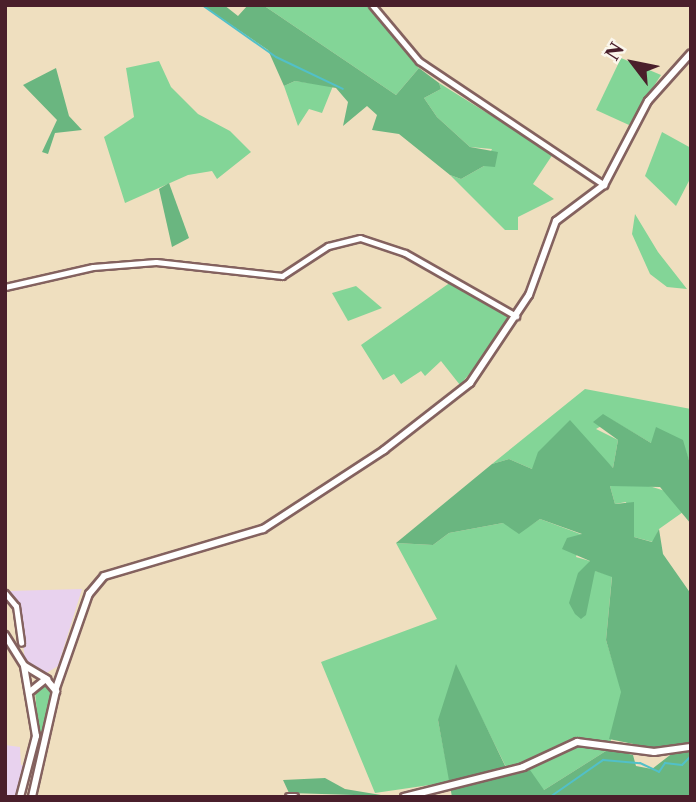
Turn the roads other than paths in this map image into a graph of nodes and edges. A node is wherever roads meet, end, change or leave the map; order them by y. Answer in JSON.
{"nodes":[{"id":1,"x":372,"y":5,"type":"edge"},
{"id":2,"x":691,"y":53,"type":"edge"},
{"id":3,"x":604,"y":186,"type":"junction"},
{"id":4,"x":5,"y":287,"type":"edge"},
{"id":5,"x":516,"y":316,"type":"junction"},
{"id":6,"x":5,"y":593,"type":"edge"},
{"id":7,"x":5,"y":635,"type":"edge"},
{"id":8,"x":22,"y":643,"type":"dead end"},
{"id":9,"x":24,"y":666,"type":"junction"},
{"id":10,"x":62,"y":670,"type":"junction"},
{"id":11,"x":48,"y":680,"type":"junction"},
{"id":12,"x":56,"y":688,"type":"junction"},
{"id":13,"x":31,"y":693,"type":"junction"},
{"id":14,"x":691,"y":747,"type":"edge"},
{"id":15,"x":20,"y":797,"type":"edge"},
{"id":16,"x":34,"y":797,"type":"edge"},
{"id":17,"x":289,"y":797,"type":"edge"},
{"id":18,"x":295,"y":797,"type":"edge"},
{"id":19,"x":404,"y":797,"type":"edge"}],
"edges":[{"from":1,"to":3,"type":"street"},
{"from":2,"to":3,"type":"main road"},
{"from":3,"to":5,"type":"main road"},
{"from":4,"to":5,"type":"street"},
{"from":5,"to":10,"type":"main road"},
{"from":6,"to":8,"type":"street"},
{"from":7,"to":9,"type":"main road"},
{"from":9,"to":11,"type":"main road"},
{"from":9,"to":13,"type":"main road"},
{"from":10,"to":11,"type":"main road"},
{"from":10,"to":12,"type":"main road"},
{"from":11,"to":12,"type":"main road"},
{"from":11,"to":13,"type":"main road"},
{"from":12,"to":16,"type":"main road"},
{"from":13,"to":15,"type":"main road"},
{"from":14,"to":19,"type":"main road"},
{"from":17,"to":18,"type":"main road"}]}
